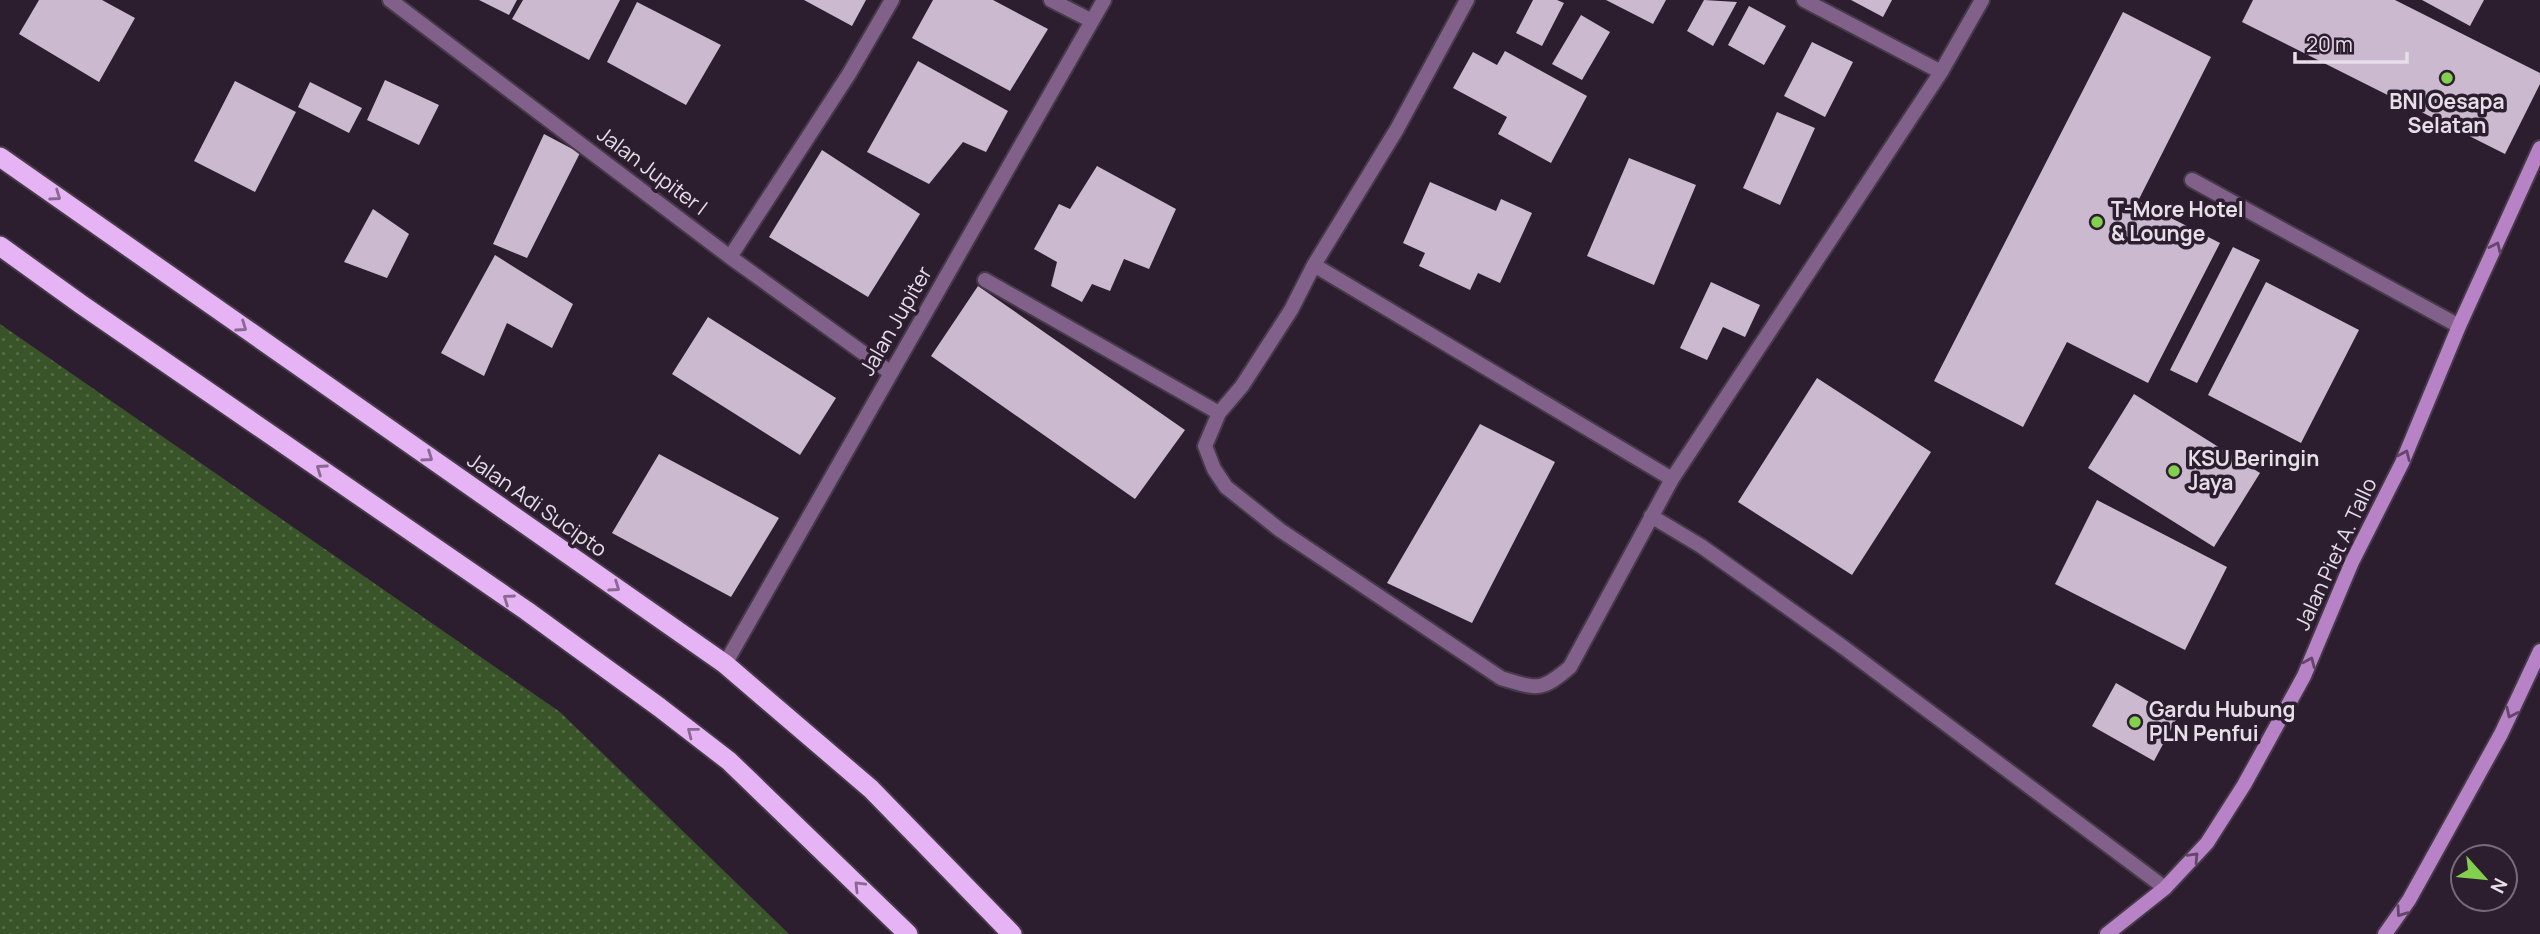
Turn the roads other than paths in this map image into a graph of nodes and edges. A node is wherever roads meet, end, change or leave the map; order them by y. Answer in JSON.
{"nodes":[{"id":1,"x":390,"y":0,"type":"edge"},
{"id":2,"x":892,"y":0,"type":"edge"},
{"id":3,"x":1051,"y":0,"type":"edge"},
{"id":4,"x":1104,"y":0,"type":"edge"},
{"id":5,"x":1467,"y":0,"type":"edge"},
{"id":6,"x":1804,"y":0,"type":"edge"},
{"id":7,"x":1982,"y":0,"type":"edge"},
{"id":8,"x":1092,"y":21,"type":"junction"},
{"id":9,"x":1941,"y":72,"type":"junction"},
{"id":10,"x":2540,"y":148,"type":"edge"},
{"id":11,"x":0,"y":157,"type":"edge"},
{"id":12,"x":2192,"y":180,"type":"dead end"},
{"id":13,"x":0,"y":246,"type":"edge"},
{"id":14,"x":730,"y":257,"type":"junction"},
{"id":15,"x":1314,"y":265,"type":"junction"},
{"id":16,"x":985,"y":279,"type":"dead end"},
{"id":17,"x":2459,"y":326,"type":"junction"},
{"id":18,"x":891,"y":373,"type":"junction"},
{"id":19,"x":1219,"y":413,"type":"junction"},
{"id":20,"x":1672,"y":479,"type":"junction"},
{"id":21,"x":1651,"y":516,"type":"junction"},
{"id":22,"x":2540,"y":651,"type":"edge"},
{"id":23,"x":724,"y":664,"type":"junction"},
{"id":24,"x":2165,"y":888,"type":"junction"},
{"id":25,"x":908,"y":934,"type":"edge"},
{"id":26,"x":1012,"y":934,"type":"edge"},
{"id":27,"x":2106,"y":934,"type":"edge"},
{"id":28,"x":2385,"y":934,"type":"edge"}],
"edges":[{"from":1,"to":14,"type":"street","name":"Jalan Jupiter I"},
{"from":2,"to":14,"type":"street"},
{"from":3,"to":8,"type":"street"},
{"from":4,"to":8,"type":"street","name":"Jalan Jupiter"},
{"from":5,"to":15,"type":"street"},
{"from":6,"to":9,"type":"street"},
{"from":7,"to":9,"type":"street"},
{"from":8,"to":18,"type":"street","name":"Jalan Jupiter"},
{"from":9,"to":20,"type":"street"},
{"from":17,"to":10,"type":"main road","name":"Jalan Piet A. Tallo","one_way":true},
{"from":11,"to":23,"type":"highway","name":"Jalan Adi Sucipto","one_way":true},
{"from":12,"to":17,"type":"street"},
{"from":25,"to":13,"type":"highway","one_way":true},
{"from":14,"to":18,"type":"street","name":"Jalan Jupiter I"},
{"from":15,"to":19,"type":"street"},
{"from":15,"to":20,"type":"street"},
{"from":16,"to":19,"type":"street"},
{"from":24,"to":17,"type":"main road","name":"Jalan Piet A. Tallo","one_way":true},
{"from":18,"to":23,"type":"street","name":"Jalan Jupiter"},
{"from":19,"to":21,"type":"street"},
{"from":20,"to":21,"type":"street"},
{"from":21,"to":24,"type":"street"},
{"from":22,"to":28,"type":"main road","one_way":true},
{"from":23,"to":26,"type":"highway","name":"Jalan Adi Sucipto"},
{"from":24,"to":27,"type":"main road","name":"Jalan Piet A. Tallo"}]}
